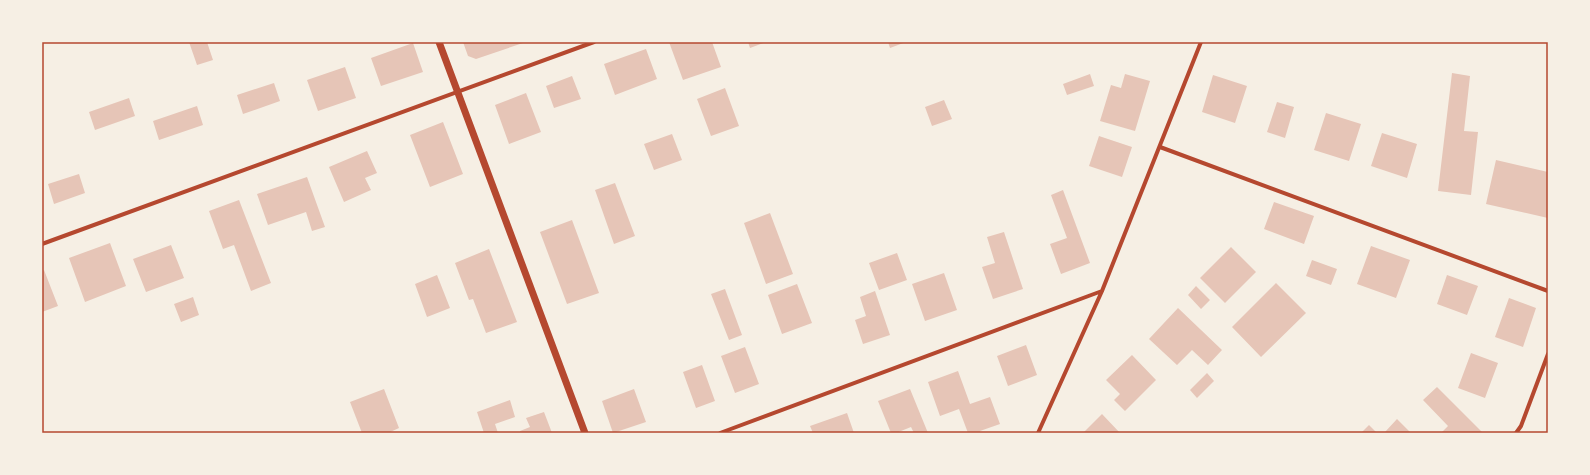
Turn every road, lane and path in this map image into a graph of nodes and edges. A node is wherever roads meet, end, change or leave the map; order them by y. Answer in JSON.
{"nodes":[{"id":1,"x":439,"y":42,"type":"edge"},
{"id":2,"x":594,"y":42,"type":"edge"},
{"id":3,"x":1201,"y":42,"type":"edge"},
{"id":4,"x":458,"y":92,"type":"junction"},
{"id":5,"x":1160,"y":147,"type":"junction"},
{"id":6,"x":42,"y":244,"type":"edge"},
{"id":7,"x":1548,"y":291,"type":"edge"},
{"id":8,"x":1102,"y":292,"type":"junction"},
{"id":9,"x":1548,"y":354,"type":"edge"},
{"id":10,"x":585,"y":433,"type":"edge"},
{"id":11,"x":720,"y":433,"type":"edge"},
{"id":12,"x":1038,"y":433,"type":"edge"},
{"id":13,"x":1516,"y":433,"type":"edge"}],
"edges":[{"from":1,"to":4,"type":"street"},
{"from":2,"to":4,"type":"street"},
{"from":3,"to":5,"type":"street"},
{"from":4,"to":6,"type":"street"},
{"from":4,"to":10,"type":"street"},
{"from":5,"to":7,"type":"street"},
{"from":5,"to":8,"type":"street"},
{"from":8,"to":11,"type":"street"},
{"from":8,"to":12,"type":"street"},
{"from":9,"to":13,"type":"street"}]}
